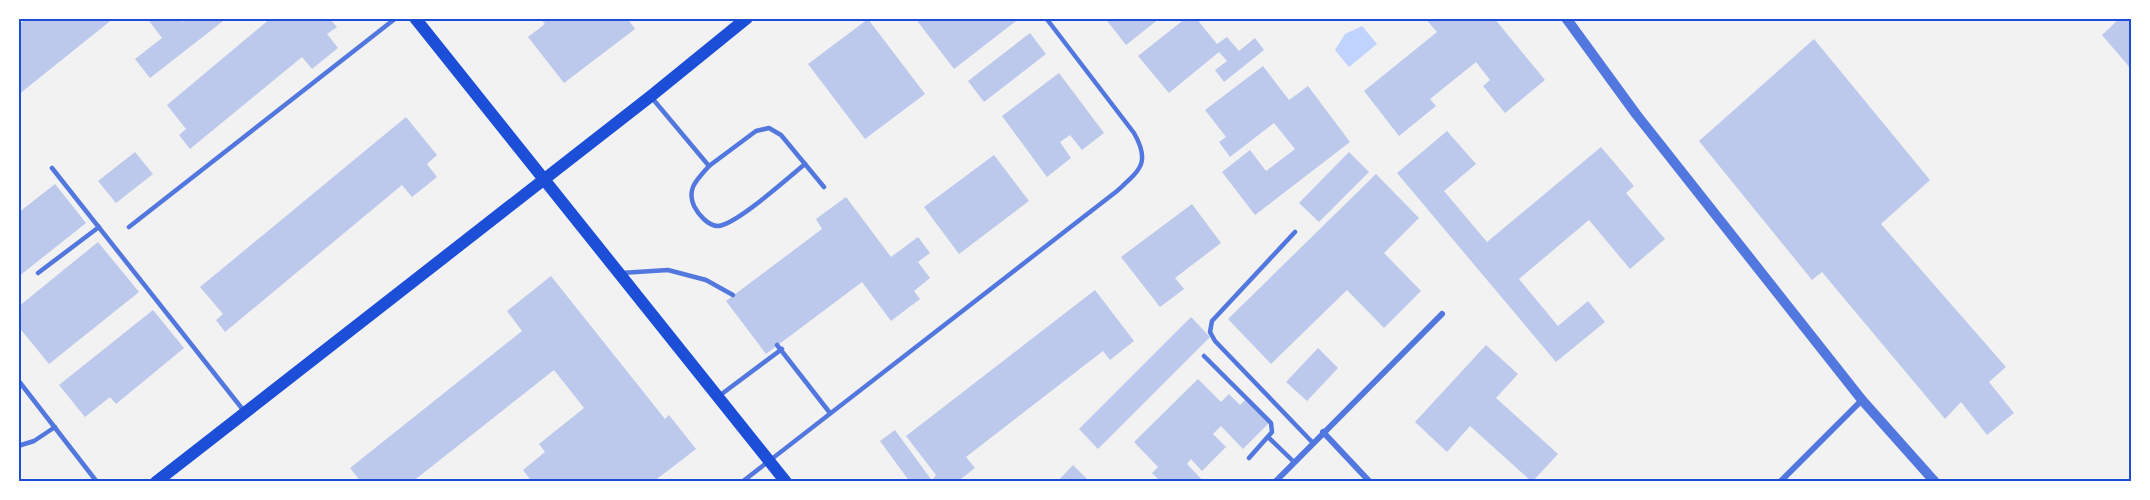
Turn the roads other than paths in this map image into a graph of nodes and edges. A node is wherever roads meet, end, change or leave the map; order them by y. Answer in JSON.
{"nodes":[{"id":1,"x":396,"y":18,"type":"edge"},
{"id":2,"x":415,"y":18,"type":"edge"},
{"id":3,"x":747,"y":18,"type":"edge"},
{"id":4,"x":1046,"y":18,"type":"edge"},
{"id":5,"x":1566,"y":18,"type":"edge"},
{"id":6,"x":651,"y":96,"type":"junction"},
{"id":7,"x":805,"y":164,"type":"junction"},
{"id":8,"x":710,"y":166,"type":"junction"},
{"id":9,"x":52,"y":168,"type":"dead end"},
{"id":10,"x":543,"y":179,"type":"junction"},
{"id":11,"x":824,"y":187,"type":"dead end"},
{"id":12,"x":99,"y":227,"type":"junction"},
{"id":13,"x":129,"y":228,"type":"dead end"},
{"id":14,"x":1295,"y":232,"type":"dead end"},
{"id":15,"x":38,"y":273,"type":"dead end"},
{"id":16,"x":619,"y":273,"type":"junction"},
{"id":17,"x":733,"y":295,"type":"dead end"},
{"id":18,"x":1442,"y":314,"type":"dead end"},
{"id":19,"x":1204,"y":356,"type":"dead end"},
{"id":20,"x":18,"y":380,"type":"edge"},
{"id":21,"x":718,"y":397,"type":"junction"},
{"id":22,"x":1862,"y":400,"type":"junction"},
{"id":23,"x":245,"y":412,"type":"junction"},
{"id":24,"x":830,"y":413,"type":"junction"},
{"id":25,"x":55,"y":427,"type":"junction"},
{"id":26,"x":1323,"y":432,"type":"junction"},
{"id":27,"x":1268,"y":437,"type":"junction"},
{"id":28,"x":1313,"y":442,"type":"junction"},
{"id":29,"x":18,"y":446,"type":"edge"},
{"id":30,"x":1249,"y":458,"type":"dead end"},
{"id":31,"x":769,"y":460,"type":"junction"},
{"id":32,"x":1294,"y":462,"type":"junction"},
{"id":33,"x":97,"y":482,"type":"edge"},
{"id":34,"x":156,"y":482,"type":"edge"},
{"id":35,"x":742,"y":482,"type":"edge"},
{"id":36,"x":786,"y":482,"type":"edge"},
{"id":37,"x":1275,"y":482,"type":"edge"},
{"id":38,"x":1370,"y":482,"type":"edge"},
{"id":39,"x":1779,"y":482,"type":"edge"},
{"id":40,"x":1935,"y":482,"type":"edge"}],
"edges":[{"from":1,"to":13,"type":"lane"},
{"from":2,"to":10,"type":"main road"},
{"from":3,"to":6,"type":"main road"},
{"from":4,"to":24,"type":"lane"},
{"from":5,"to":22,"type":"street"},
{"from":6,"to":8,"type":"lane"},
{"from":6,"to":10,"type":"main road"},
{"from":7,"to":8,"type":"lane"},
{"from":7,"to":8,"type":"lane"},
{"from":7,"to":11,"type":"lane"},
{"from":9,"to":12,"type":"lane"},
{"from":10,"to":16,"type":"main road"},
{"from":10,"to":23,"type":"main road"},
{"from":12,"to":15,"type":"lane"},
{"from":12,"to":23,"type":"lane"},
{"from":14,"to":28,"type":"lane"},
{"from":16,"to":17,"type":"lane"},
{"from":16,"to":21,"type":"main road"},
{"from":18,"to":26,"type":"street"},
{"from":19,"to":27,"type":"lane"},
{"from":20,"to":25,"type":"lane"},
{"from":21,"to":24,"type":"lane"},
{"from":21,"to":31,"type":"main road"},
{"from":22,"to":39,"type":"street"},
{"from":22,"to":40,"type":"street"},
{"from":23,"to":34,"type":"main road"},
{"from":24,"to":31,"type":"lane"},
{"from":25,"to":29,"type":"lane"},
{"from":25,"to":33,"type":"lane"},
{"from":26,"to":28,"type":"street"},
{"from":26,"to":38,"type":"street"},
{"from":27,"to":30,"type":"lane"},
{"from":27,"to":32,"type":"lane"},
{"from":28,"to":32,"type":"street"},
{"from":31,"to":35,"type":"lane"},
{"from":31,"to":36,"type":"main road"},
{"from":32,"to":37,"type":"street"}]}
